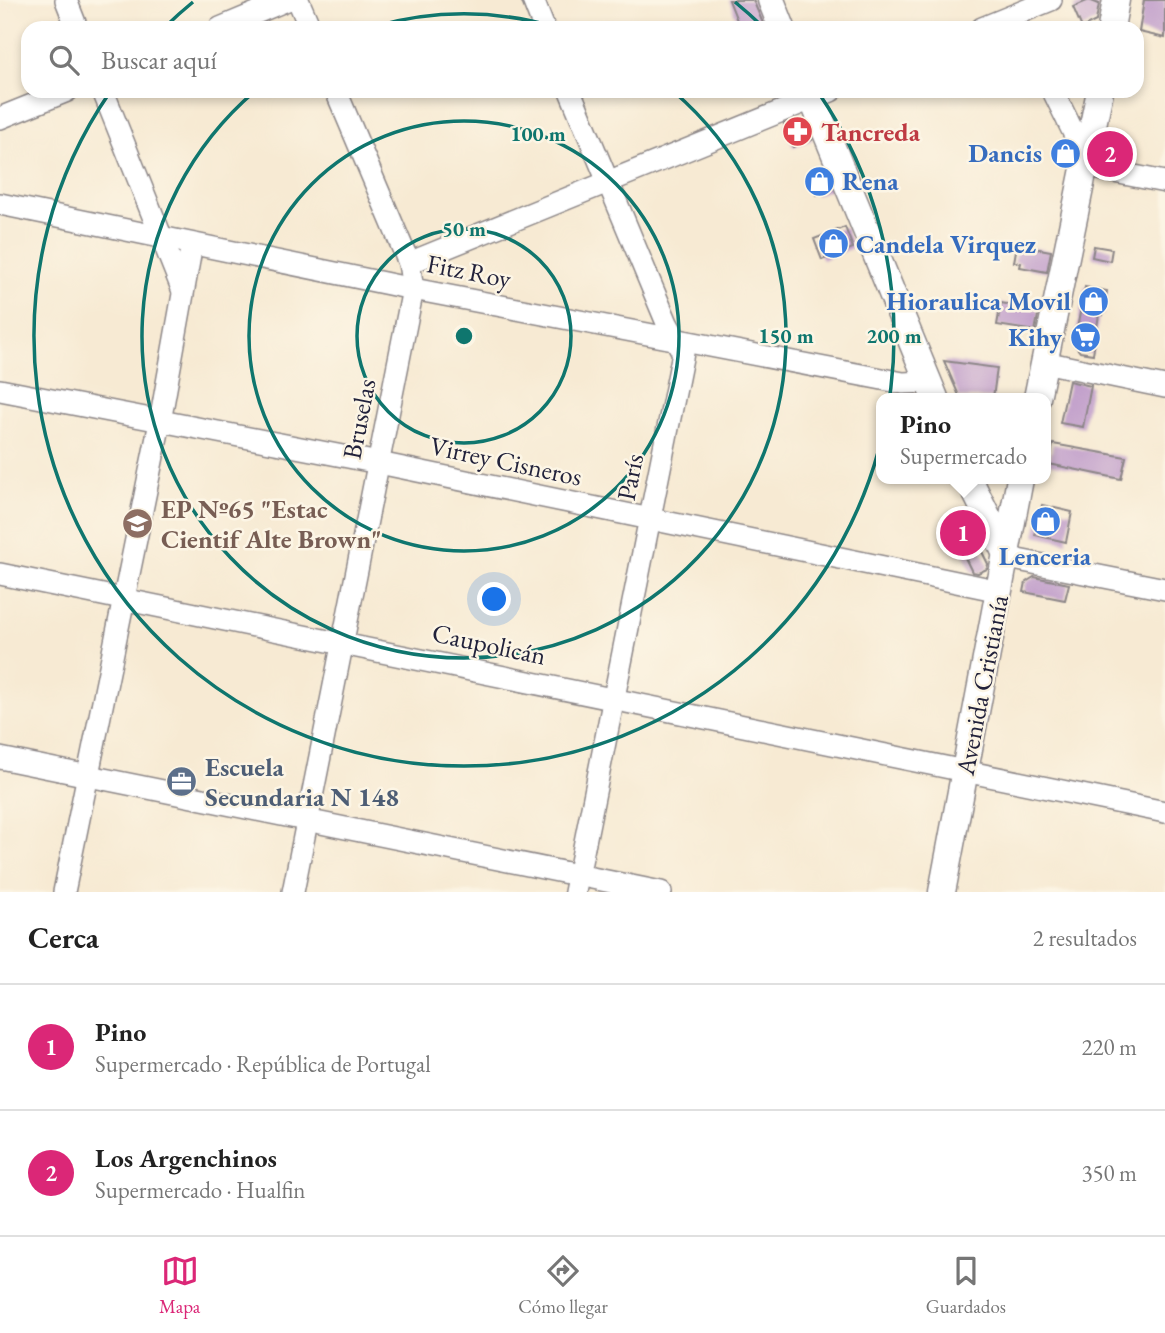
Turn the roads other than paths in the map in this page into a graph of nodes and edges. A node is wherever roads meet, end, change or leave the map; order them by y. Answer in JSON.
{"nodes":[{"id":1,"x":66,"y":0,"type":"edge"},
{"id":2,"x":287,"y":0,"type":"edge"},
{"id":3,"x":298,"y":0,"type":"edge"},
{"id":4,"x":533,"y":0,"type":"edge"},
{"id":5,"x":771,"y":0,"type":"edge"},
{"id":6,"x":1051,"y":0,"type":"edge"},
{"id":7,"x":1116,"y":0,"type":"edge"},
{"id":8,"x":1019,"y":14,"type":"edge"},
{"id":9,"x":74,"y":21,"type":"edge"},
{"id":10,"x":237,"y":21,"type":"edge"},
{"id":11,"x":307,"y":21,"type":"edge"},
{"id":12,"x":541,"y":21,"type":"edge"},
{"id":13,"x":779,"y":21,"type":"edge"},
{"id":14,"x":1000,"y":21,"type":"edge"},
{"id":15,"x":1112,"y":21,"type":"edge"},
{"id":16,"x":50,"y":98,"type":"edge"},
{"id":17,"x":106,"y":98,"type":"edge"},
{"id":18,"x":339,"y":98,"type":"edge"},
{"id":19,"x":573,"y":98,"type":"edge"},
{"id":20,"x":808,"y":98,"type":"edge"},
{"id":21,"x":819,"y":98,"type":"edge"},
{"id":22,"x":1056,"y":98,"type":"edge"},
{"id":23,"x":1099,"y":98,"type":"edge"},
{"id":24,"x":0,"y":118,"type":"edge"},
{"id":25,"x":1087,"y":160,"type":"junction"},
{"id":26,"x":1165,"y":182,"type":"edge"},
{"id":27,"x":608,"y":183,"type":"junction"},
{"id":28,"x":0,"y":204,"type":"edge"},
{"id":29,"x":163,"y":238,"type":"junction"},
{"id":30,"x":192,"y":244,"type":"junction"},
{"id":31,"x":409,"y":263,"type":"junction"},
{"id":32,"x":413,"y":289,"type":"junction"},
{"id":33,"x":183,"y":291,"type":"junction"},
{"id":34,"x":676,"y":340,"type":"junction"},
{"id":35,"x":1044,"y":362,"type":"junction"},
{"id":36,"x":1165,"y":387,"type":"edge"},
{"id":37,"x":0,"y":390,"type":"edge"},
{"id":38,"x":932,"y":390,"type":"edge"},
{"id":39,"x":1038,"y":393,"type":"edge"},
{"id":40,"x":160,"y":422,"type":"junction"},
{"id":41,"x":379,"y":463,"type":"junction"},
{"id":42,"x":971,"y":484,"type":"edge"},
{"id":43,"x":1019,"y":484,"type":"edge"},
{"id":44,"x":650,"y":521,"type":"junction"},
{"id":45,"x":1006,"y":554,"type":"junction"},
{"id":46,"x":0,"y":573,"type":"edge"},
{"id":47,"x":1165,"y":589,"type":"edge"},
{"id":48,"x":1000,"y":591,"type":"junction"},
{"id":49,"x":122,"y":599,"type":"junction"},
{"id":50,"x":345,"y":642,"type":"junction"},
{"id":51,"x":614,"y":698,"type":"junction"},
{"id":52,"x":0,"y":758,"type":"edge"},
{"id":53,"x":966,"y":770,"type":"junction"},
{"id":54,"x":87,"y":775,"type":"junction"},
{"id":55,"x":1165,"y":812,"type":"edge"},
{"id":56,"x":307,"y":822,"type":"junction"},
{"id":57,"x":576,"y":883,"type":"edge"},
{"id":58,"x":64,"y":892,"type":"edge"},
{"id":59,"x":293,"y":892,"type":"edge"},
{"id":60,"x":661,"y":892,"type":"edge"},
{"id":61,"x":942,"y":892,"type":"edge"}],
"edges":[{"from":1,"to":9,"type":"street"},
{"from":2,"to":10,"type":"street"},
{"from":3,"to":11,"type":"street"},
{"from":4,"to":12,"type":"street"},
{"from":5,"to":13,"type":"main road"},
{"from":6,"to":8,"type":"street"},
{"from":7,"to":15,"type":"main road"},
{"from":8,"to":14,"type":"street"},
{"from":16,"to":24,"type":"street"},
{"from":17,"to":29,"type":"street"},
{"from":18,"to":31,"type":"street","name":"Bruselas"},
{"from":19,"to":27,"type":"street","name":"París"},
{"from":20,"to":27,"type":"street"},
{"from":21,"to":38,"type":"main road"},
{"from":22,"to":25,"type":"street"},
{"from":23,"to":25,"type":"main road"},
{"from":25,"to":26,"type":"street"},
{"from":25,"to":35,"type":"main road"},
{"from":27,"to":31,"type":"street"},
{"from":27,"to":34,"type":"street","name":"París"},
{"from":28,"to":29,"type":"street","name":"Fitz Roy"},
{"from":29,"to":30,"type":"street","name":"Fitz Roy"},
{"from":29,"to":33,"type":"street"},
{"from":30,"to":32,"type":"street","name":"Fitz Roy"},
{"from":30,"to":33,"type":"street"},
{"from":31,"to":32,"type":"street","name":"Bruselas"},
{"from":32,"to":34,"type":"street","name":"Fitz Roy"},
{"from":32,"to":41,"type":"street","name":"Bruselas"},
{"from":33,"to":40,"type":"street"},
{"from":34,"to":38,"type":"street","name":"Fitz Roy"},
{"from":34,"to":44,"type":"street","name":"París"},
{"from":35,"to":36,"type":"street"},
{"from":35,"to":39,"type":"main road"},
{"from":37,"to":40,"type":"street","name":"Virrey Cisneros"},
{"from":40,"to":41,"type":"street","name":"Virrey Cisneros"},
{"from":40,"to":49,"type":"street"},
{"from":41,"to":44,"type":"street","name":"Virrey Cisneros"},
{"from":41,"to":50,"type":"street","name":"Bruselas"},
{"from":42,"to":45,"type":"main road"},
{"from":43,"to":45,"type":"main road","name":"Avenida Cristianía"},
{"from":44,"to":48,"type":"street","name":"Virrey Cisneros"},
{"from":44,"to":51,"type":"street","name":"París"},
{"from":45,"to":47,"type":"street"},
{"from":45,"to":48,"type":"main road","name":"Avenida Cristianía"},
{"from":46,"to":49,"type":"street","name":"Caupolicán"},
{"from":48,"to":53,"type":"main road","name":"Avenida Cristianía"},
{"from":49,"to":50,"type":"street","name":"Caupolicán"},
{"from":49,"to":54,"type":"street"},
{"from":50,"to":51,"type":"street","name":"Caupolicán"},
{"from":50,"to":56,"type":"street","name":"Bruselas"},
{"from":51,"to":53,"type":"street","name":"Caupolicán"},
{"from":51,"to":57,"type":"street","name":"París"},
{"from":52,"to":54,"type":"street"},
{"from":53,"to":55,"type":"street","name":"Caupolicán"},
{"from":53,"to":61,"type":"main road","name":"Avenida Cristianía"},
{"from":54,"to":56,"type":"street"},
{"from":54,"to":58,"type":"street"},
{"from":56,"to":57,"type":"street"},
{"from":56,"to":59,"type":"street","name":"Bruselas"},
{"from":57,"to":60,"type":"street"}]}
